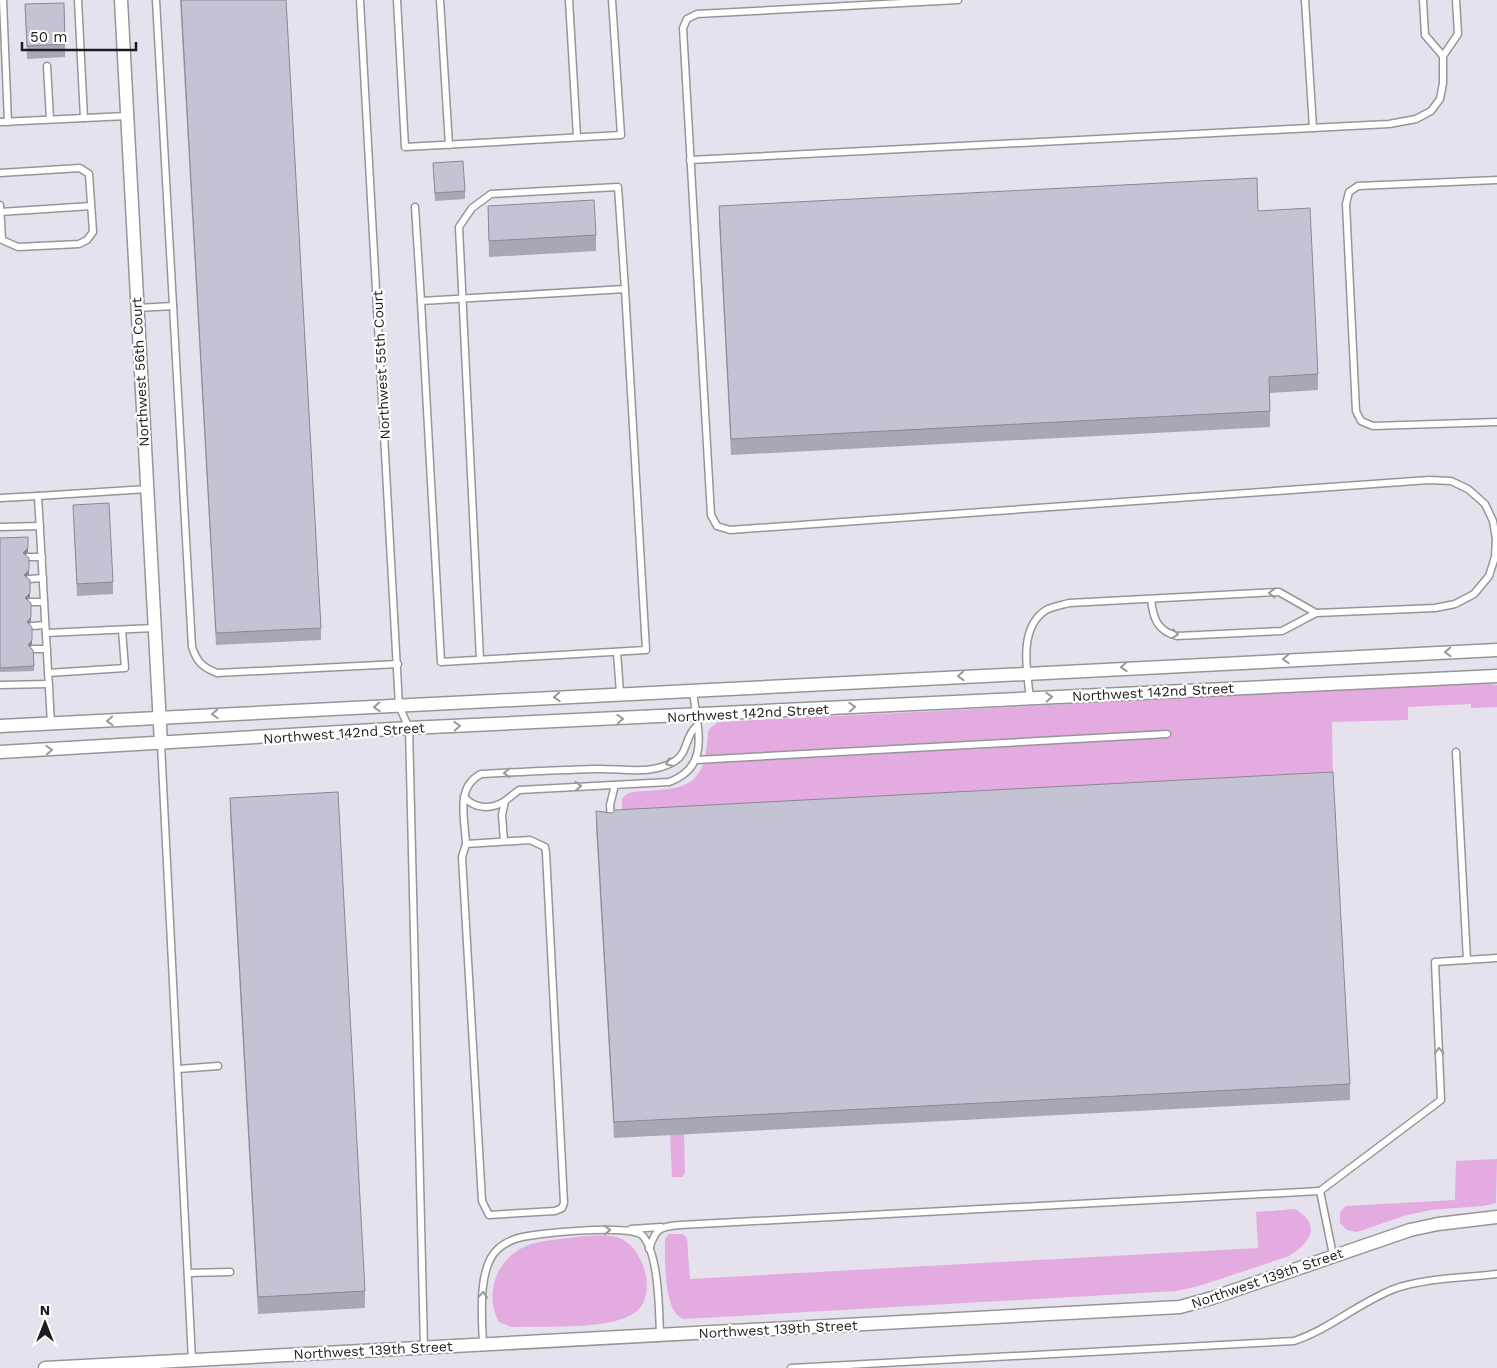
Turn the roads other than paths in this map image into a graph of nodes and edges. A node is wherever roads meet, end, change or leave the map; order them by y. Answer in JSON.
{"nodes":[{"id":1,"x":3,"y":0,"type":"edge"},
{"id":2,"x":78,"y":0,"type":"edge"},
{"id":3,"x":121,"y":0,"type":"edge"},
{"id":4,"x":156,"y":0,"type":"edge"},
{"id":5,"x":360,"y":0,"type":"edge"},
{"id":6,"x":397,"y":0,"type":"edge"},
{"id":7,"x":440,"y":0,"type":"edge"},
{"id":8,"x":569,"y":0,"type":"edge"},
{"id":9,"x":612,"y":0,"type":"edge"},
{"id":10,"x":958,"y":0,"type":"edge"},
{"id":11,"x":1305,"y":0,"type":"edge"},
{"id":12,"x":1423,"y":0,"type":"edge"},
{"id":13,"x":1456,"y":0,"type":"edge"},
{"id":14,"x":1443,"y":56,"type":"junction"},
{"id":15,"x":47,"y":66,"type":"dead end"},
{"id":16,"x":127,"y":116,"type":"junction"},
{"id":17,"x":84,"y":118,"type":"junction"},
{"id":18,"x":50,"y":119,"type":"junction"},
{"id":19,"x":0,"y":122,"type":"edge"},
{"id":20,"x":8,"y":122,"type":"junction"},
{"id":21,"x":1313,"y":128,"type":"junction"},
{"id":22,"x":577,"y":138,"type":"junction"},
{"id":23,"x":448,"y":145,"type":"junction"},
{"id":24,"x":690,"y":160,"type":"junction"},
{"id":25,"x":0,"y":173,"type":"edge"},
{"id":26,"x":1497,"y":180,"type":"edge"},
{"id":27,"x":0,"y":205,"type":"edge"},
{"id":28,"x":91,"y":206,"type":"junction"},
{"id":29,"x":415,"y":207,"type":"dead end"},
{"id":30,"x":0,"y":212,"type":"edge"},
{"id":31,"x":625,"y":289,"type":"junction"},
{"id":32,"x":462,"y":298,"type":"junction"},
{"id":33,"x":420,"y":301,"type":"junction"},
{"id":34,"x":173,"y":306,"type":"junction"},
{"id":35,"x":137,"y":308,"type":"junction"},
{"id":36,"x":1497,"y":422,"type":"edge"},
{"id":37,"x":147,"y":488,"type":"junction"},
{"id":38,"x":38,"y":496,"type":"junction"},
{"id":39,"x":0,"y":498,"type":"edge"},
{"id":40,"x":40,"y":526,"type":"junction"},
{"id":41,"x":0,"y":527,"type":"edge"},
{"id":42,"x":28,"y":557,"type":"edge"},
{"id":43,"x":42,"y":557,"type":"junction"},
{"id":44,"x":43,"y":578,"type":"junction"},
{"id":45,"x":29,"y":579,"type":"edge"},
{"id":46,"x":1151,"y":599,"type":"junction"},
{"id":47,"x":30,"y":602,"type":"edge"},
{"id":48,"x":44,"y":602,"type":"junction"},
{"id":49,"x":1316,"y":612,"type":"junction"},
{"id":50,"x":46,"y":625,"type":"junction"},
{"id":51,"x":32,"y":626,"type":"edge"},
{"id":52,"x":154,"y":628,"type":"junction"},
{"id":53,"x":122,"y":630,"type":"junction"},
{"id":54,"x":46,"y":633,"type":"junction"},
{"id":55,"x":33,"y":649,"type":"edge"},
{"id":56,"x":47,"y":649,"type":"junction"},
{"id":57,"x":1497,"y":650,"type":"edge"},
{"id":58,"x":617,"y":652,"type":"junction"},
{"id":59,"x":480,"y":659,"type":"junction"},
{"id":60,"x":398,"y":664,"type":"junction"},
{"id":61,"x":1028,"y":672,"type":"junction"},
{"id":62,"x":48,"y":673,"type":"junction"},
{"id":63,"x":1497,"y":676,"type":"edge"},
{"id":64,"x":49,"y":684,"type":"junction"},
{"id":65,"x":0,"y":685,"type":"edge"},
{"id":66,"x":693,"y":690,"type":"junction"},
{"id":67,"x":620,"y":693,"type":"junction"},
{"id":68,"x":1030,"y":698,"type":"junction"},
{"id":69,"x":399,"y":706,"type":"junction"},
{"id":70,"x":159,"y":718,"type":"junction"},
{"id":71,"x":696,"y":721,"type":"junction"},
{"id":72,"x":51,"y":723,"type":"junction"},
{"id":73,"x":0,"y":726,"type":"edge"},
{"id":74,"x":409,"y":728,"type":"junction"},
{"id":75,"x":1167,"y":734,"type":"dead end"},
{"id":76,"x":161,"y":744,"type":"junction"},
{"id":77,"x":0,"y":752,"type":"edge"},
{"id":78,"x":1456,"y":752,"type":"dead end"},
{"id":79,"x":696,"y":760,"type":"junction"},
{"id":80,"x":616,"y":784,"type":"junction"},
{"id":81,"x":464,"y":797,"type":"junction"},
{"id":82,"x":505,"y":801,"type":"junction"},
{"id":83,"x":611,"y":824,"type":"edge"},
{"id":84,"x":504,"y":841,"type":"junction"},
{"id":85,"x":466,"y":844,"type":"junction"},
{"id":86,"x":1497,"y":958,"type":"edge"},
{"id":87,"x":1467,"y":960,"type":"junction"},
{"id":88,"x":218,"y":1066,"type":"dead end"},
{"id":89,"x":178,"y":1069,"type":"junction"},
{"id":90,"x":1320,"y":1191,"type":"junction"},
{"id":91,"x":1497,"y":1217,"type":"edge"},
{"id":92,"x":661,"y":1227,"type":"junction"},
{"id":93,"x":630,"y":1229,"type":"junction"},
{"id":94,"x":649,"y":1248,"type":"junction"},
{"id":95,"x":1333,"y":1255,"type":"junction"},
{"id":96,"x":230,"y":1272,"type":"dead end"},
{"id":97,"x":188,"y":1273,"type":"junction"},
{"id":98,"x":1497,"y":1274,"type":"edge"},
{"id":99,"x":660,"y":1335,"type":"junction"},
{"id":100,"x":483,"y":1344,"type":"junction"},
{"id":101,"x":424,"y":1347,"type":"junction"},
{"id":102,"x":192,"y":1360,"type":"junction"},
{"id":103,"x":45,"y":1368,"type":"edge"},
{"id":104,"x":791,"y":1368,"type":"edge"}],
"edges":[{"from":1,"to":20,"type":"lane"},
{"from":2,"to":17,"type":"lane"},
{"from":3,"to":16,"type":"street","name":"Northwest 56th Court"},
{"from":4,"to":34,"type":"lane"},
{"from":5,"to":60,"type":"lane","name":"Northwest 55th Court"},
{"from":6,"to":23,"type":"lane"},
{"from":7,"to":23,"type":"lane"},
{"from":8,"to":22,"type":"lane"},
{"from":9,"to":22,"type":"lane"},
{"from":10,"to":24,"type":"lane"},
{"from":11,"to":21,"type":"lane"},
{"from":12,"to":14,"type":"lane"},
{"from":13,"to":14,"type":"lane"},
{"from":14,"to":21,"type":"lane"},
{"from":15,"to":18,"type":"lane"},
{"from":16,"to":17,"type":"lane"},
{"from":16,"to":35,"type":"street","name":"Northwest 56th Court"},
{"from":17,"to":18,"type":"lane"},
{"from":18,"to":20,"type":"lane"},
{"from":19,"to":20,"type":"lane"},
{"from":21,"to":24,"type":"lane"},
{"from":22,"to":23,"type":"lane"},
{"from":24,"to":49,"type":"lane"},
{"from":25,"to":28,"type":"lane"},
{"from":26,"to":36,"type":"lane"},
{"from":27,"to":30,"type":"lane"},
{"from":28,"to":30,"type":"lane"},
{"from":28,"to":30,"type":"lane"},
{"from":29,"to":33,"type":"lane"},
{"from":31,"to":32,"type":"lane"},
{"from":31,"to":32,"type":"lane"},
{"from":31,"to":58,"type":"lane"},
{"from":32,"to":33,"type":"lane"},
{"from":32,"to":59,"type":"lane"},
{"from":33,"to":59,"type":"lane"},
{"from":34,"to":35,"type":"lane"},
{"from":34,"to":60,"type":"lane"},
{"from":35,"to":37,"type":"street","name":"Northwest 56th Court"},
{"from":37,"to":38,"type":"lane"},
{"from":37,"to":52,"type":"street","name":"Northwest 56th Court"},
{"from":38,"to":39,"type":"lane"},
{"from":38,"to":40,"type":"lane"},
{"from":40,"to":41,"type":"lane"},
{"from":40,"to":43,"type":"lane"},
{"from":42,"to":43,"type":"lane"},
{"from":43,"to":44,"type":"lane"},
{"from":44,"to":45,"type":"lane"},
{"from":44,"to":48,"type":"lane"},
{"from":49,"to":46,"type":"lane","one_way":true},
{"from":46,"to":49,"type":"lane","one_way":true},
{"from":46,"to":61,"type":"lane"},
{"from":47,"to":48,"type":"lane"},
{"from":48,"to":50,"type":"lane"},
{"from":50,"to":51,"type":"lane"},
{"from":50,"to":54,"type":"lane"},
{"from":52,"to":53,"type":"lane"},
{"from":52,"to":70,"type":"street","name":"Northwest 56th Court"},
{"from":53,"to":54,"type":"lane"},
{"from":53,"to":62,"type":"lane"},
{"from":54,"to":56,"type":"lane"},
{"from":55,"to":56,"type":"lane"},
{"from":56,"to":62,"type":"lane"},
{"from":57,"to":61,"type":"street","name":"Northwest 142nd Street","one_way":true},
{"from":58,"to":59,"type":"lane"},
{"from":58,"to":67,"type":"lane"},
{"from":60,"to":69,"type":"lane","name":"Northwest 55th Court"},
{"from":61,"to":66,"type":"street","name":"Northwest 142nd Street","one_way":true},
{"from":61,"to":68,"type":"lane"},
{"from":62,"to":64,"type":"lane"},
{"from":68,"to":63,"type":"street","name":"Northwest 142nd Street","one_way":true},
{"from":64,"to":65,"type":"lane"},
{"from":64,"to":72,"type":"lane"},
{"from":66,"to":67,"type":"street","name":"Northwest 142nd Street"},
{"from":66,"to":71,"type":"lane"},
{"from":67,"to":69,"type":"street","name":"Northwest 142nd Street","one_way":true},
{"from":71,"to":68,"type":"street","name":"Northwest 142nd Street","one_way":true},
{"from":69,"to":70,"type":"street","name":"Northwest 142nd Street","one_way":true},
{"from":69,"to":74,"type":"lane","name":"Northwest 55th Court"},
{"from":70,"to":72,"type":"street","name":"Northwest 142nd Street","one_way":true},
{"from":70,"to":76,"type":"street","name":"Northwest 56th Court"},
{"from":74,"to":71,"type":"street","name":"Northwest 142nd Street","one_way":true},
{"from":71,"to":79,"type":"lane"},
{"from":71,"to":81,"type":"lane","one_way":true},
{"from":72,"to":73,"type":"street","name":"Northwest 142nd Street"},
{"from":74,"to":76,"type":"street","name":"Northwest 142nd Street"},
{"from":74,"to":101,"type":"lane"},
{"from":75,"to":79,"type":"lane"},
{"from":77,"to":76,"type":"street","name":"Northwest 142nd Street","one_way":true},
{"from":76,"to":89,"type":"lane"},
{"from":78,"to":87,"type":"lane"},
{"from":79,"to":80,"type":"lane"},
{"from":82,"to":80,"type":"lane","one_way":true},
{"from":80,"to":83,"type":"lane"},
{"from":81,"to":82,"type":"lane"},
{"from":81,"to":85,"type":"lane"},
{"from":82,"to":84,"type":"lane"},
{"from":84,"to":85,"type":"lane"},
{"from":84,"to":85,"type":"lane"},
{"from":86,"to":87,"type":"lane"},
{"from":90,"to":87,"type":"lane","one_way":true},
{"from":88,"to":89,"type":"lane"},
{"from":89,"to":97,"type":"lane"},
{"from":90,"to":92,"type":"lane"},
{"from":90,"to":95,"type":"lane"},
{"from":91,"to":95,"type":"street","name":"Northwest 139th Street"},
{"from":92,"to":93,"type":"lane"},
{"from":92,"to":94,"type":"lane"},
{"from":93,"to":94,"type":"lane"},
{"from":100,"to":93,"type":"lane","one_way":true},
{"from":94,"to":99,"type":"lane"},
{"from":95,"to":99,"type":"street","name":"Northwest 139th Street"},
{"from":96,"to":97,"type":"lane"},
{"from":97,"to":102,"type":"lane"},
{"from":98,"to":104,"type":"lane"},
{"from":99,"to":100,"type":"street","name":"Northwest 139th Street"},
{"from":100,"to":101,"type":"street","name":"Northwest 139th Street"},
{"from":101,"to":102,"type":"street","name":"Northwest 139th Street"},
{"from":102,"to":103,"type":"street","name":"Northwest 139th Street"}]}
